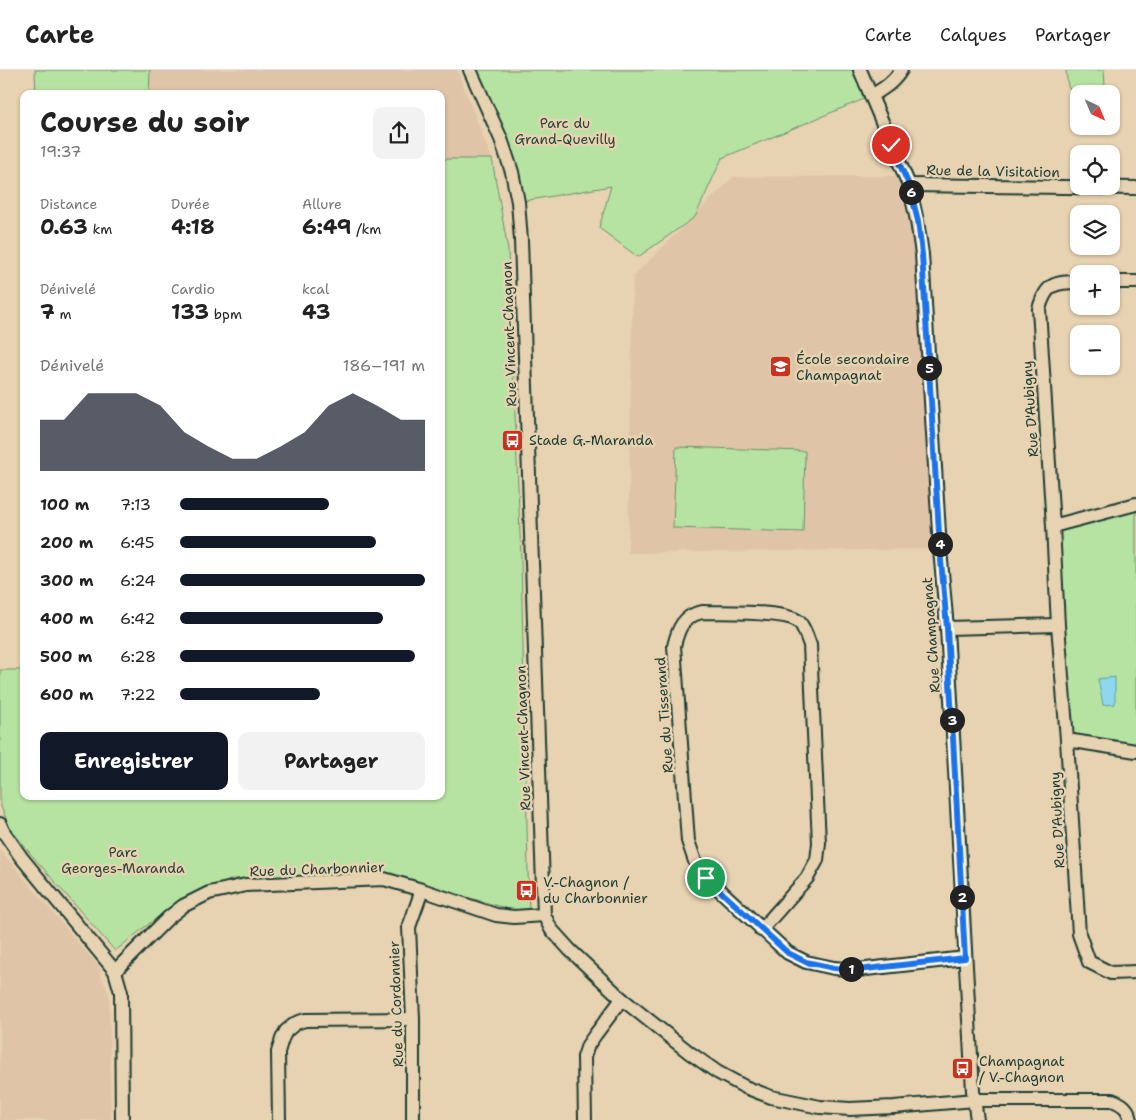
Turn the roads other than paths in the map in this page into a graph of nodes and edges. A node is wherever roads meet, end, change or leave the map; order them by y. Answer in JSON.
{"nodes":[{"id":1,"x":470,"y":70,"type":"edge"},
{"id":2,"x":860,"y":70,"type":"edge"},
{"id":3,"x":901,"y":70,"type":"edge"},
{"id":4,"x":870,"y":96,"type":"junction"},
{"id":5,"x":909,"y":185,"type":"junction"},
{"id":6,"x":1136,"y":188,"type":"edge"},
{"id":7,"x":1070,"y":282,"type":"edge"},
{"id":8,"x":1120,"y":282,"type":"edge"},
{"id":9,"x":1136,"y":282,"type":"edge"},
{"id":10,"x":1136,"y":504,"type":"edge"},
{"id":11,"x":1053,"y":526,"type":"junction"},
{"id":12,"x":1058,"y":625,"type":"junction"},
{"id":13,"x":947,"y":628,"type":"junction"},
{"id":14,"x":1067,"y":740,"type":"junction"},
{"id":15,"x":1136,"y":751,"type":"edge"},
{"id":16,"x":0,"y":824,"type":"edge"},
{"id":17,"x":422,"y":890,"type":"junction"},
{"id":18,"x":544,"y":915,"type":"junction"},
{"id":19,"x":761,"y":930,"type":"junction"},
{"id":20,"x":965,"y":958,"type":"junction"},
{"id":21,"x":115,"y":971,"type":"junction"},
{"id":22,"x":1136,"y":972,"type":"edge"},
{"id":23,"x":622,"y":999,"type":"junction"},
{"id":24,"x":412,"y":1019,"type":"junction"},
{"id":25,"x":974,"y":1100,"type":"junction"},
{"id":26,"x":122,"y":1120,"type":"edge"},
{"id":27,"x":278,"y":1120,"type":"edge"},
{"id":28,"x":413,"y":1120,"type":"edge"},
{"id":29,"x":585,"y":1120,"type":"edge"},
{"id":30,"x":977,"y":1120,"type":"edge"},
{"id":31,"x":1131,"y":1120,"type":"edge"}],
"edges":[{"from":1,"to":18,"type":"street","name":"Rue Vincent-Chagnon"},
{"from":2,"to":4,"type":"street","name":"Rue Champagnat"},
{"from":3,"to":4,"type":"street"},
{"from":4,"to":5,"type":"street","name":"Rue Champagnat"},
{"from":5,"to":6,"type":"street","name":"Rue de la Visitation"},
{"from":5,"to":13,"type":"street","name":"Rue Champagnat"},
{"from":7,"to":11,"type":"street","name":"Rue D'Aubigny"},
{"from":8,"to":9,"type":"street"},
{"from":10,"to":11,"type":"street"},
{"from":11,"to":12,"type":"street","name":"Rue D'Aubigny"},
{"from":12,"to":13,"type":"street"},
{"from":12,"to":14,"type":"street","name":"Rue D'Aubigny"},
{"from":13,"to":20,"type":"street","name":"Rue Champagnat"},
{"from":14,"to":15,"type":"street"},
{"from":14,"to":22,"type":"street","name":"Rue D'Aubigny"},
{"from":16,"to":21,"type":"street"},
{"from":17,"to":18,"type":"street","name":"Rue du Charbonnier"},
{"from":17,"to":21,"type":"street","name":"Rue du Charbonnier"},
{"from":17,"to":24,"type":"street","name":"Rue du Cordonnier"},
{"from":18,"to":23,"type":"street","name":"Rue Vincent-Chagnon"},
{"from":19,"to":19,"type":"street","name":"Rue du Tisserand"},
{"from":19,"to":20,"type":"street","name":"Rue du Tisserand"},
{"from":20,"to":25,"type":"street","name":"Rue Champagnat"},
{"from":21,"to":26,"type":"street"},
{"from":23,"to":25,"type":"street","name":"Rue Vincent-Chagnon"},
{"from":23,"to":29,"type":"street"},
{"from":24,"to":27,"type":"street"},
{"from":24,"to":28,"type":"street","name":"Rue du Cordonnier"},
{"from":25,"to":30,"type":"street","name":"Rue Champagnat"},
{"from":25,"to":31,"type":"street","name":"Rue Vincent-Chagnon"}]}
